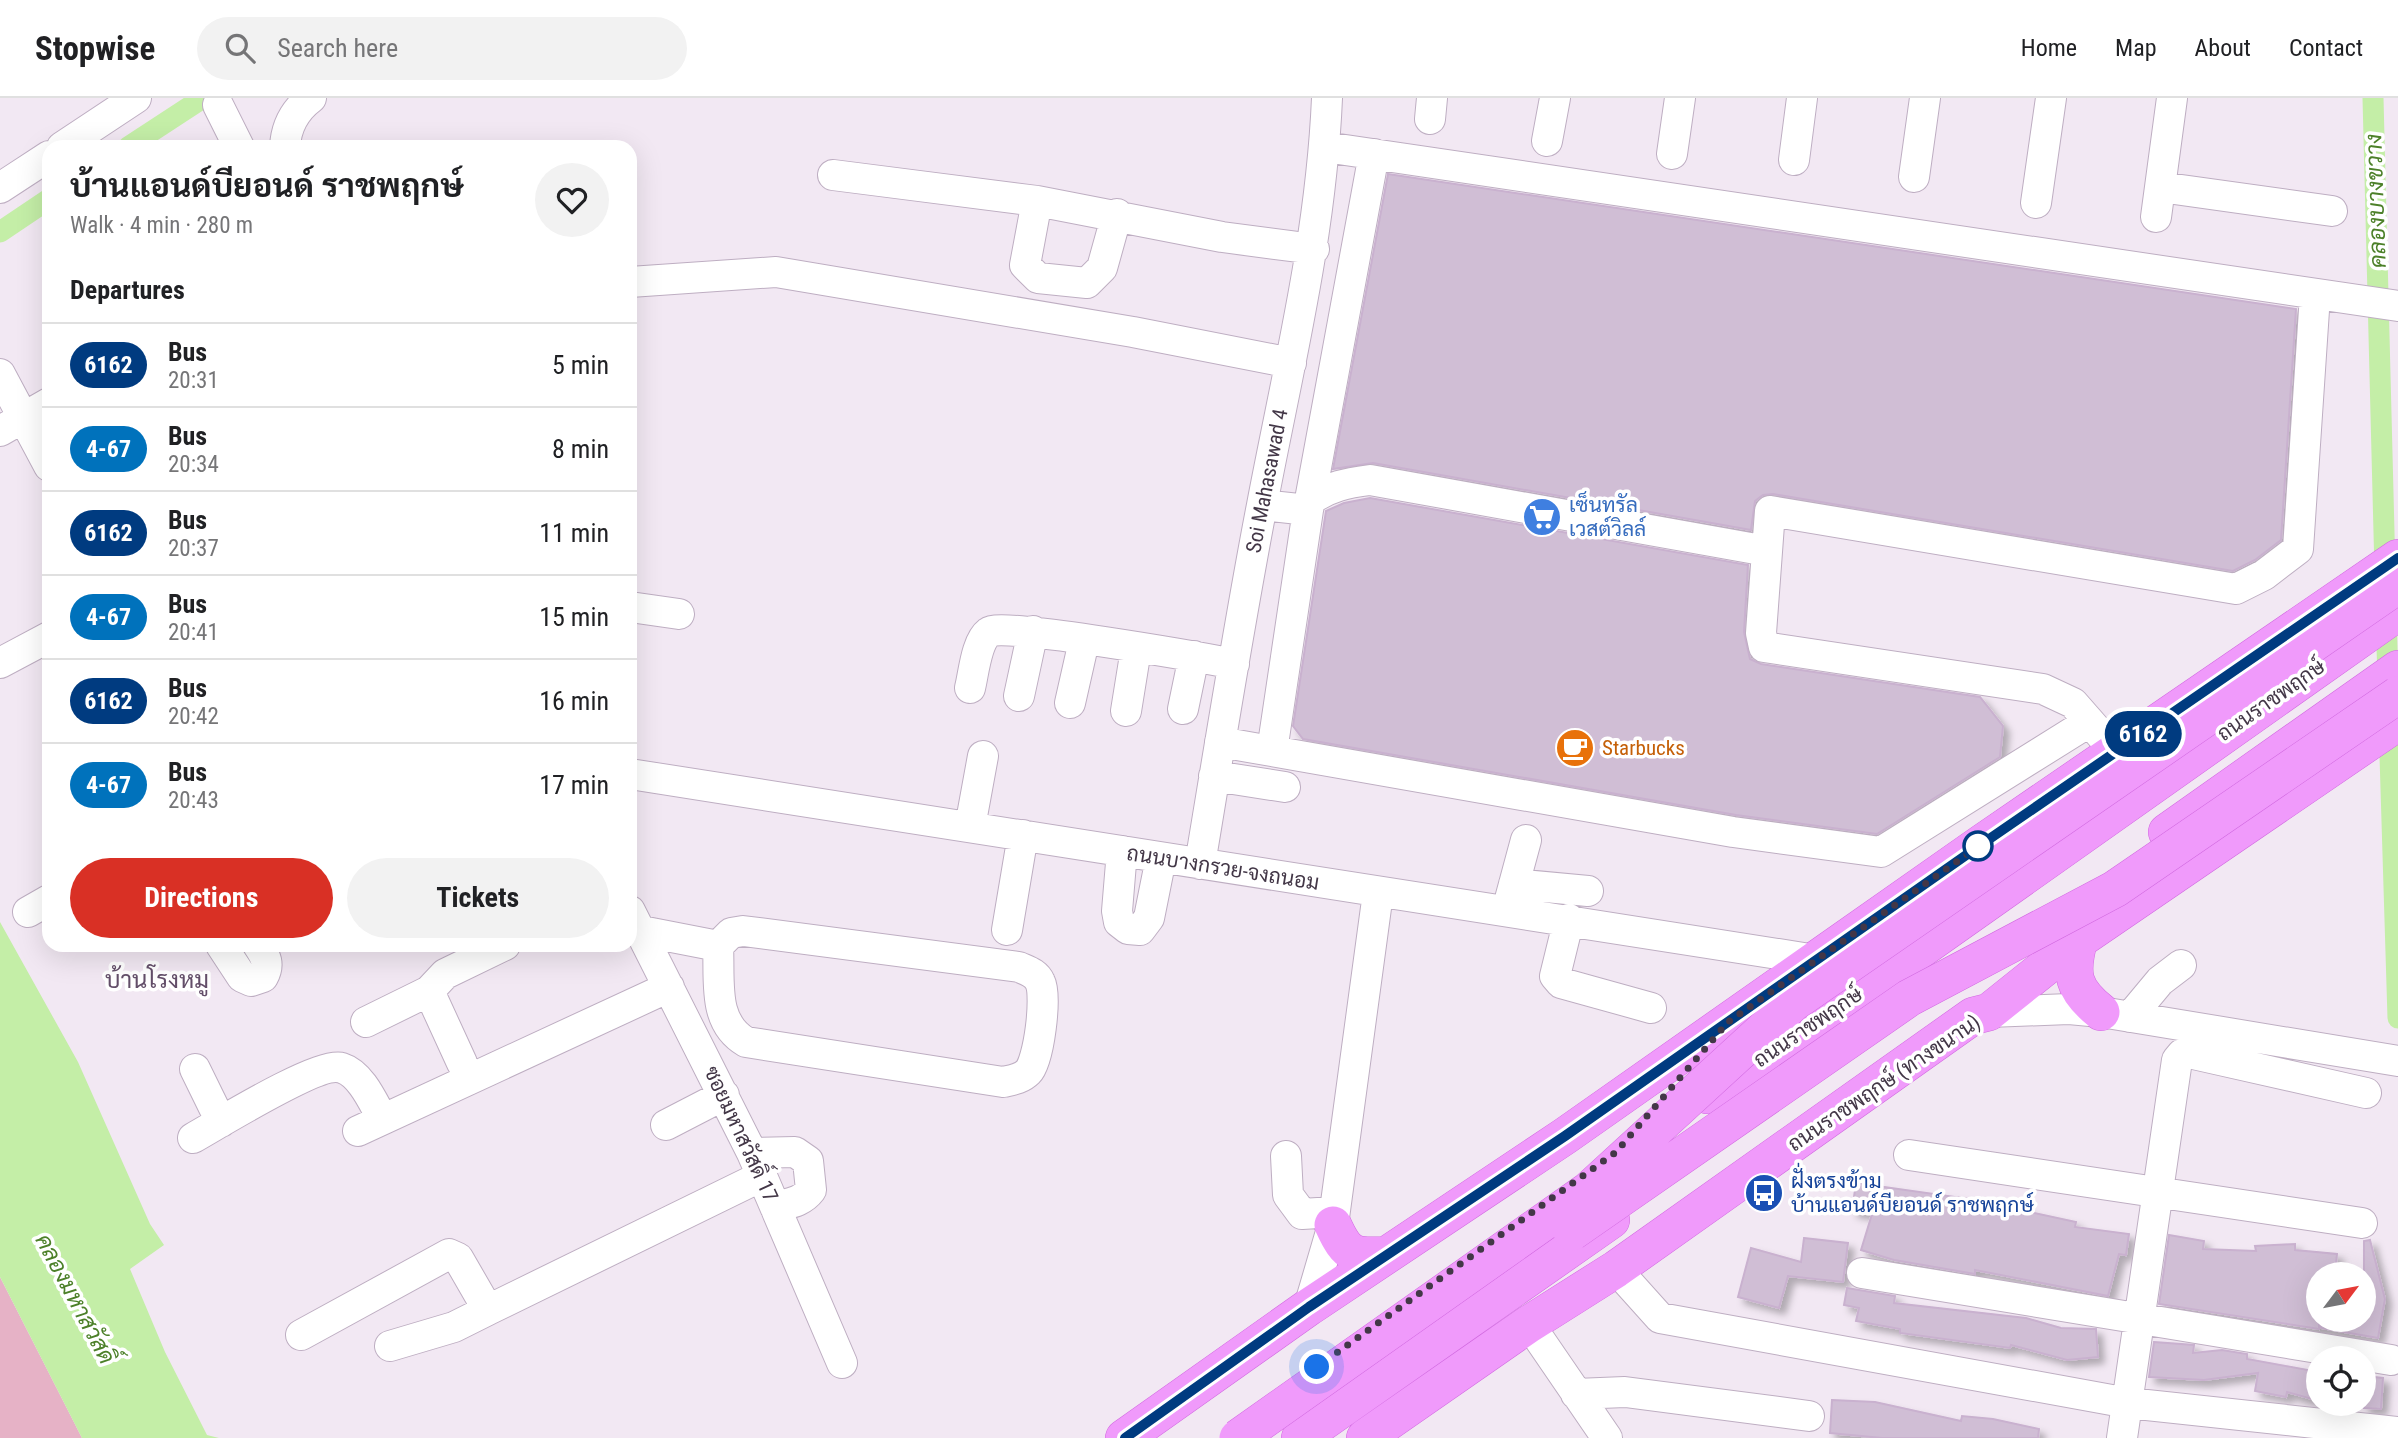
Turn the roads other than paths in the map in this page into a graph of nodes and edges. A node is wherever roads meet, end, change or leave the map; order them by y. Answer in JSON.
{"nodes":[{"id":1,"x":136,"y":98,"type":"edge"},
{"id":2,"x":311,"y":98,"type":"edge"},
{"id":3,"x":1327,"y":98,"type":"edge"},
{"id":4,"x":1555,"y":98,"type":"edge"},
{"id":5,"x":1680,"y":98,"type":"edge"},
{"id":6,"x":1802,"y":98,"type":"edge"},
{"id":7,"x":1925,"y":98,"type":"edge"},
{"id":8,"x":2051,"y":98,"type":"edge"},
{"id":9,"x":2172,"y":98,"type":"edge"},
{"id":10,"x":218,"y":106,"type":"dead end"},
{"id":11,"x":73,"y":140,"type":"edge"},
{"id":12,"x":235,"y":140,"type":"edge"},
{"id":13,"x":285,"y":140,"type":"edge"},
{"id":14,"x":1547,"y":141,"type":"dead end"},
{"id":15,"x":1325,"y":147,"type":"junction"},
{"id":16,"x":1672,"y":154,"type":"dead end"},
{"id":17,"x":1374,"y":155,"type":"junction"},
{"id":18,"x":1794,"y":160,"type":"dead end"},
{"id":19,"x":42,"y":161,"type":"edge"},
{"id":20,"x":833,"y":175,"type":"dead end"},
{"id":21,"x":1914,"y":177,"type":"dead end"},
{"id":22,"x":2160,"y":187,"type":"junction"},
{"id":23,"x":0,"y":188,"type":"edge"},
{"id":24,"x":1037,"y":201,"type":"junction"},
{"id":25,"x":2036,"y":203,"type":"dead end"},
{"id":26,"x":2332,"y":211,"type":"dead end"},
{"id":27,"x":1117,"y":214,"type":"junction"},
{"id":28,"x":2156,"y":218,"type":"dead end"},
{"id":29,"x":1314,"y":248,"type":"junction"},
{"id":30,"x":637,"y":282,"type":"edge"},
{"id":31,"x":2324,"y":296,"type":"junction"},
{"id":32,"x":2398,"y":306,"type":"edge"},
{"id":33,"x":1291,"y":363,"type":"junction"},
{"id":34,"x":0,"y":374,"type":"edge"},
{"id":35,"x":42,"y":407,"type":"edge"},
{"id":36,"x":11,"y":424,"type":"edge"},
{"id":37,"x":42,"y":458,"type":"edge"},
{"id":38,"x":1262,"y":505,"type":"junction"},
{"id":39,"x":1309,"y":505,"type":"junction"},
{"id":40,"x":1767,"y":551,"type":"junction"},
{"id":41,"x":2398,"y":558,"type":"edge"},
{"id":42,"x":2398,"y":585,"type":"edge"},
{"id":43,"x":637,"y":608,"type":"edge"},
{"id":44,"x":679,"y":614,"type":"dead end"},
{"id":45,"x":2385,"y":621,"type":"edge"},
{"id":46,"x":1033,"y":631,"type":"junction"},
{"id":47,"x":1084,"y":640,"type":"junction"},
{"id":48,"x":42,"y":641,"type":"edge"},
{"id":49,"x":1136,"y":649,"type":"junction"},
{"id":50,"x":1194,"y":656,"type":"junction"},
{"id":51,"x":0,"y":663,"type":"edge"},
{"id":52,"x":1234,"y":664,"type":"junction"},
{"id":53,"x":2390,"y":684,"type":"edge"},
{"id":54,"x":970,"y":688,"type":"dead end"},
{"id":55,"x":1019,"y":696,"type":"dead end"},
{"id":56,"x":1070,"y":703,"type":"dead end"},
{"id":57,"x":1184,"y":709,"type":"dead end"},
{"id":58,"x":1126,"y":711,"type":"dead end"},
{"id":59,"x":2089,"y":722,"type":"junction"},
{"id":60,"x":2389,"y":728,"type":"edge"},
{"id":61,"x":1220,"y":742,"type":"junction"},
{"id":62,"x":1272,"y":751,"type":"junction"},
{"id":63,"x":2116,"y":752,"type":"junction"},
{"id":64,"x":983,"y":756,"type":"dead end"},
{"id":65,"x":637,"y":775,"type":"edge"},
{"id":66,"x":1214,"y":776,"type":"junction"},
{"id":67,"x":1285,"y":787,"type":"dead end"},
{"id":68,"x":970,"y":827,"type":"junction"},
{"id":69,"x":1023,"y":835,"type":"junction"},
{"id":70,"x":1526,"y":840,"type":"dead end"},
{"id":71,"x":1122,"y":851,"type":"junction"},
{"id":72,"x":1161,"y":858,"type":"junction"},
{"id":73,"x":1200,"y":864,"type":"junction"},
{"id":74,"x":1587,"y":891,"type":"dead end"},
{"id":75,"x":1378,"y":893,"type":"junction"},
{"id":76,"x":1511,"y":897,"type":"junction"},
{"id":77,"x":2140,"y":899,"type":"junction"},
{"id":78,"x":1569,"y":919,"type":"junction"},
{"id":79,"x":637,"y":922,"type":"edge"},
{"id":80,"x":637,"y":925,"type":"edge"},
{"id":81,"x":1007,"y":930,"type":"dead end"},
{"id":82,"x":2079,"y":940,"type":"junction"},
{"id":83,"x":718,"y":946,"type":"junction"},
{"id":84,"x":226,"y":952,"type":"edge"},
{"id":85,"x":262,"y":952,"type":"edge"},
{"id":86,"x":491,"y":952,"type":"edge"},
{"id":87,"x":1816,"y":960,"type":"junction"},
{"id":88,"x":2181,"y":965,"type":"dead end"},
{"id":89,"x":1950,"y":984,"type":"junction"},
{"id":90,"x":669,"y":987,"type":"junction"},
{"id":91,"x":429,"y":991,"type":"junction"},
{"id":92,"x":1651,"y":1008,"type":"dead end"},
{"id":93,"x":1990,"y":1012,"type":"junction"},
{"id":94,"x":2116,"y":1014,"type":"junction"},
{"id":95,"x":366,"y":1022,"type":"dead end"},
{"id":96,"x":1728,"y":1022,"type":"junction"},
{"id":97,"x":2391,"y":1060,"type":"edge"},
{"id":98,"x":462,"y":1063,"type":"dead end"},
{"id":99,"x":195,"y":1069,"type":"dead end"},
{"id":100,"x":2365,"y":1093,"type":"dead end"},
{"id":101,"x":724,"y":1095,"type":"junction"},
{"id":102,"x":221,"y":1122,"type":"junction"},
{"id":103,"x":666,"y":1125,"type":"dead end"},
{"id":104,"x":192,"y":1138,"type":"dead end"},
{"id":105,"x":1616,"y":1152,"type":"junction"},
{"id":106,"x":1909,"y":1155,"type":"dead end"},
{"id":107,"x":1286,"y":1156,"type":"dead end"},
{"id":108,"x":757,"y":1165,"type":"junction"},
{"id":109,"x":2155,"y":1194,"type":"junction"},
{"id":110,"x":775,"y":1207,"type":"junction"},
{"id":111,"x":1334,"y":1219,"type":"junction"},
{"id":112,"x":2362,"y":1223,"type":"dead end"},
{"id":113,"x":1386,"y":1255,"type":"junction"},
{"id":114,"x":1616,"y":1269,"type":"junction"},
{"id":115,"x":1862,"y":1273,"type":"dead end"},
{"id":116,"x":1309,"y":1307,"type":"junction"},
{"id":117,"x":488,"y":1310,"type":"junction"},
{"id":118,"x":2138,"y":1319,"type":"junction"},
{"id":119,"x":1529,"y":1324,"type":"junction"},
{"id":120,"x":301,"y":1335,"type":"dead end"},
{"id":121,"x":390,"y":1346,"type":"dead end"},
{"id":122,"x":2391,"y":1360,"type":"dead end"},
{"id":123,"x":842,"y":1363,"type":"dead end"},
{"id":124,"x":1576,"y":1394,"type":"junction"},
{"id":125,"x":2128,"y":1403,"type":"junction"},
{"id":126,"x":1809,"y":1416,"type":"dead end"},
{"id":127,"x":2396,"y":1432,"type":"edge"},
{"id":128,"x":1124,"y":1438,"type":"edge"},
{"id":129,"x":1215,"y":1438,"type":"edge"},
{"id":130,"x":1238,"y":1438,"type":"edge"},
{"id":131,"x":1276,"y":1438,"type":"edge"},
{"id":132,"x":1300,"y":1438,"type":"edge"},
{"id":133,"x":1365,"y":1438,"type":"edge"},
{"id":134,"x":1607,"y":1438,"type":"edge"},
{"id":135,"x":2122,"y":1438,"type":"edge"}],
"edges":[{"from":1,"to":11,"type":"street"},
{"from":2,"to":13,"type":"street"},
{"from":3,"to":15,"type":"street","name":"Soi Mahasawad 4"},
{"from":4,"to":14,"type":"street"},
{"from":5,"to":16,"type":"street"},
{"from":6,"to":18,"type":"street"},
{"from":7,"to":21,"type":"street"},
{"from":8,"to":25,"type":"street"},
{"from":9,"to":22,"type":"street"},
{"from":10,"to":12,"type":"street"},
{"from":15,"to":17,"type":"street"},
{"from":15,"to":29,"type":"street","name":"Soi Mahasawad 4"},
{"from":17,"to":31,"type":"street"},
{"from":17,"to":39,"type":"street"},
{"from":19,"to":23,"type":"street"},
{"from":20,"to":24,"type":"street"},
{"from":22,"to":26,"type":"street"},
{"from":22,"to":28,"type":"street"},
{"from":24,"to":27,"type":"street"},
{"from":24,"to":27,"type":"street"},
{"from":27,"to":29,"type":"street"},
{"from":29,"to":33,"type":"street","name":"Soi Mahasawad 4"},
{"from":30,"to":33,"type":"street"},
{"from":31,"to":32,"type":"street"},
{"from":31,"to":40,"type":"street"},
{"from":33,"to":38,"type":"street","name":"Soi Mahasawad 4"},
{"from":34,"to":36,"type":"street"},
{"from":35,"to":36,"type":"street"},
{"from":36,"to":37,"type":"street"},
{"from":38,"to":39,"type":"street"},
{"from":38,"to":52,"type":"street","name":"Soi Mahasawad 4"},
{"from":39,"to":40,"type":"street"},
{"from":39,"to":62,"type":"street"},
{"from":40,"to":59,"type":"street"},
{"from":41,"to":63,"type":"main road"},
{"from":42,"to":130,"type":"main road","bridge":true},
{"from":43,"to":44,"type":"street"},
{"from":45,"to":105,"type":"main road","name":"ถนนราชพฤกษ์"},
{"from":46,"to":47,"type":"street"},
{"from":46,"to":54,"type":"street"},
{"from":46,"to":55,"type":"street"},
{"from":47,"to":49,"type":"street"},
{"from":47,"to":56,"type":"street"},
{"from":48,"to":51,"type":"street"},
{"from":49,"to":50,"type":"street"},
{"from":49,"to":58,"type":"street"},
{"from":50,"to":52,"type":"street"},
{"from":50,"to":57,"type":"street"},
{"from":52,"to":61,"type":"street","name":"Soi Mahasawad 4"},
{"from":53,"to":89,"type":"main road"},
{"from":53,"to":131,"type":"main road","bridge":true},
{"from":59,"to":62,"type":"street"},
{"from":59,"to":63,"type":"street"},
{"from":60,"to":77,"type":"main road","name":"ถนนราชพฤกษ์ (ทางขนาน)"},
{"from":61,"to":62,"type":"street"},
{"from":61,"to":66,"type":"street","name":"Soi Mahasawad 4"},
{"from":63,"to":87,"type":"main road"},
{"from":64,"to":68,"type":"street"},
{"from":65,"to":68,"type":"street","name":"ถนนบางกรวย-จงถนอม"},
{"from":66,"to":67,"type":"street"},
{"from":66,"to":73,"type":"street","name":"Soi Mahasawad 4"},
{"from":68,"to":69,"type":"street","name":"ถนนบางกรวย-จงถนอม"},
{"from":69,"to":71,"type":"street","name":"ถนนบางกรวย-จงถนอม"},
{"from":69,"to":81,"type":"street"},
{"from":70,"to":76,"type":"street"},
{"from":71,"to":72,"type":"street","name":"ถนนบางกรวย-จงถนอม"},
{"from":71,"to":72,"type":"street"},
{"from":72,"to":73,"type":"street","name":"ถนนบางกรวย-จงถนอม"},
{"from":73,"to":75,"type":"street","name":"ถนนบางกรวย-จงถนอม"},
{"from":74,"to":76,"type":"street"},
{"from":75,"to":76,"type":"street","name":"ถนนบางกรวย-จงถนอม"},
{"from":75,"to":111,"type":"street"},
{"from":76,"to":78,"type":"street","name":"ถนนบางกรวย-จงถนอม"},
{"from":77,"to":82,"type":"main road","name":"ถนนราชพฤกษ์ (ทางขนาน)"},
{"from":77,"to":89,"type":"main road"},
{"from":78,"to":87,"type":"street","name":"ถนนบางกรวย-จงถนอม"},
{"from":78,"to":92,"type":"street"},
{"from":79,"to":83,"type":"street"},
{"from":80,"to":90,"type":"street","name":"ซอยมหาสวัสดิ์ 17"},
{"from":82,"to":93,"type":"main road","name":"ถนนราชพฤกษ์ (ทางขนาน)"},
{"from":82,"to":94,"type":"main road"},
{"from":83,"to":83,"type":"street"},
{"from":84,"to":85,"type":"street"},
{"from":86,"to":91,"type":"street"},
{"from":87,"to":96,"type":"main road"},
{"from":88,"to":94,"type":"street"},
{"from":89,"to":132,"type":"main road"},
{"from":90,"to":101,"type":"street","name":"ซอยมหาสวัสดิ์ 17"},
{"from":90,"to":102,"type":"street"},
{"from":91,"to":95,"type":"street"},
{"from":91,"to":98,"type":"street"},
{"from":93,"to":94,"type":"street"},
{"from":93,"to":114,"type":"main road","name":"ถนนราชพฤกษ์ (ทางขนาน)"},
{"from":94,"to":97,"type":"street"},
{"from":96,"to":105,"type":"main road"},
{"from":96,"to":113,"type":"main road"},
{"from":99,"to":102,"type":"street"},
{"from":100,"to":109,"type":"street"},
{"from":101,"to":103,"type":"street"},
{"from":101,"to":108,"type":"street","name":"ซอยมหาสวัสดิ์ 17"},
{"from":102,"to":104,"type":"street"},
{"from":105,"to":129,"type":"main road","name":"ถนนราชพฤกษ์"},
{"from":106,"to":109,"type":"street"},
{"from":107,"to":111,"type":"street"},
{"from":108,"to":110,"type":"street","name":"ซอยมหาสวัสดิ์ 17"},
{"from":108,"to":110,"type":"street"},
{"from":108,"to":117,"type":"street"},
{"from":109,"to":112,"type":"street"},
{"from":109,"to":118,"type":"street"},
{"from":110,"to":123,"type":"street","name":"ซอยมหาสวัสดิ์ 17"},
{"from":111,"to":113,"type":"main road"},
{"from":111,"to":116,"type":"street"},
{"from":113,"to":116,"type":"main road"},
{"from":114,"to":119,"type":"main road","name":"ถนนราชพฤกษ์ (ทางขนาน)"},
{"from":114,"to":125,"type":"street"},
{"from":115,"to":118,"type":"street"},
{"from":116,"to":128,"type":"main road"},
{"from":117,"to":120,"type":"street"},
{"from":117,"to":121,"type":"street"},
{"from":118,"to":122,"type":"street"},
{"from":118,"to":125,"type":"street"},
{"from":119,"to":124,"type":"street"},
{"from":119,"to":133,"type":"main road","name":"ถนนราชพฤกษ์ (ทางขนาน)"},
{"from":124,"to":126,"type":"street"},
{"from":124,"to":134,"type":"street"},
{"from":125,"to":127,"type":"street"},
{"from":125,"to":135,"type":"street"}]}
